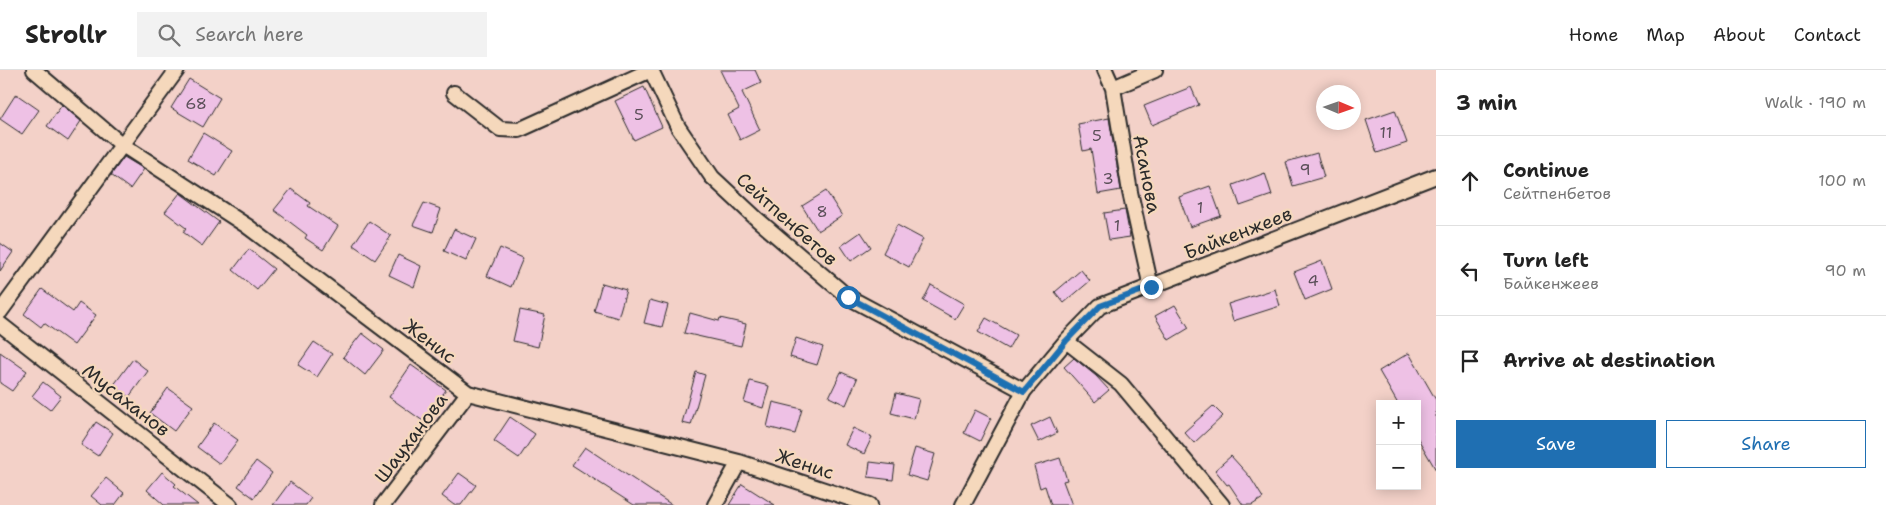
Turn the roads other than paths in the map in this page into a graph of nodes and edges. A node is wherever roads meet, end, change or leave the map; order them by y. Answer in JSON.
{"nodes":[{"id":1,"x":34,"y":70,"type":"edge"},
{"id":2,"x":177,"y":70,"type":"edge"},
{"id":3,"x":651,"y":70,"type":"edge"},
{"id":4,"x":1105,"y":70,"type":"edge"},
{"id":5,"x":1154,"y":70,"type":"edge"},
{"id":6,"x":1113,"y":88,"type":"junction"},
{"id":7,"x":454,"y":93,"type":"dead end"},
{"id":8,"x":122,"y":144,"type":"junction"},
{"id":9,"x":1436,"y":176,"type":"edge"},
{"id":10,"x":1151,"y":287,"type":"junction"},
{"id":11,"x":0,"y":312,"type":"edge"},
{"id":12,"x":0,"y":324,"type":"edge"},
{"id":13,"x":1066,"y":341,"type":"junction"},
{"id":14,"x":1024,"y":392,"type":"junction"},
{"id":15,"x":468,"y":394,"type":"junction"},
{"id":16,"x":739,"y":462,"type":"junction"},
{"id":17,"x":230,"y":505,"type":"edge"},
{"id":18,"x":383,"y":505,"type":"edge"},
{"id":19,"x":715,"y":505,"type":"edge"},
{"id":20,"x":870,"y":505,"type":"edge"},
{"id":21,"x":963,"y":505,"type":"edge"},
{"id":22,"x":1222,"y":505,"type":"edge"}],
"edges":[{"from":1,"to":8,"type":"street","name":"Женис"},
{"from":2,"to":8,"type":"street"},
{"from":3,"to":7,"type":"street","name":"Сейтпенбетов"},
{"from":3,"to":14,"type":"street","name":"Сейтпенбетов"},
{"from":4,"to":6,"type":"street","name":"Асанова"},
{"from":5,"to":6,"type":"street"},
{"from":6,"to":10,"type":"street","name":"Асанова"},
{"from":8,"to":11,"type":"street"},
{"from":8,"to":15,"type":"street","name":"Женис"},
{"from":9,"to":10,"type":"street","name":"Байкенжеев"},
{"from":10,"to":13,"type":"street","name":"Байкенжеев"},
{"from":12,"to":17,"type":"street","name":"Мусаханов"},
{"from":13,"to":14,"type":"street","name":"Байкенжеев"},
{"from":13,"to":22,"type":"street"},
{"from":14,"to":21,"type":"street","name":"Байкенжеев"},
{"from":15,"to":16,"type":"street","name":"Женис"},
{"from":15,"to":18,"type":"street","name":"Шауханова"},
{"from":16,"to":19,"type":"street"},
{"from":16,"to":20,"type":"street","name":"Женис"}]}
